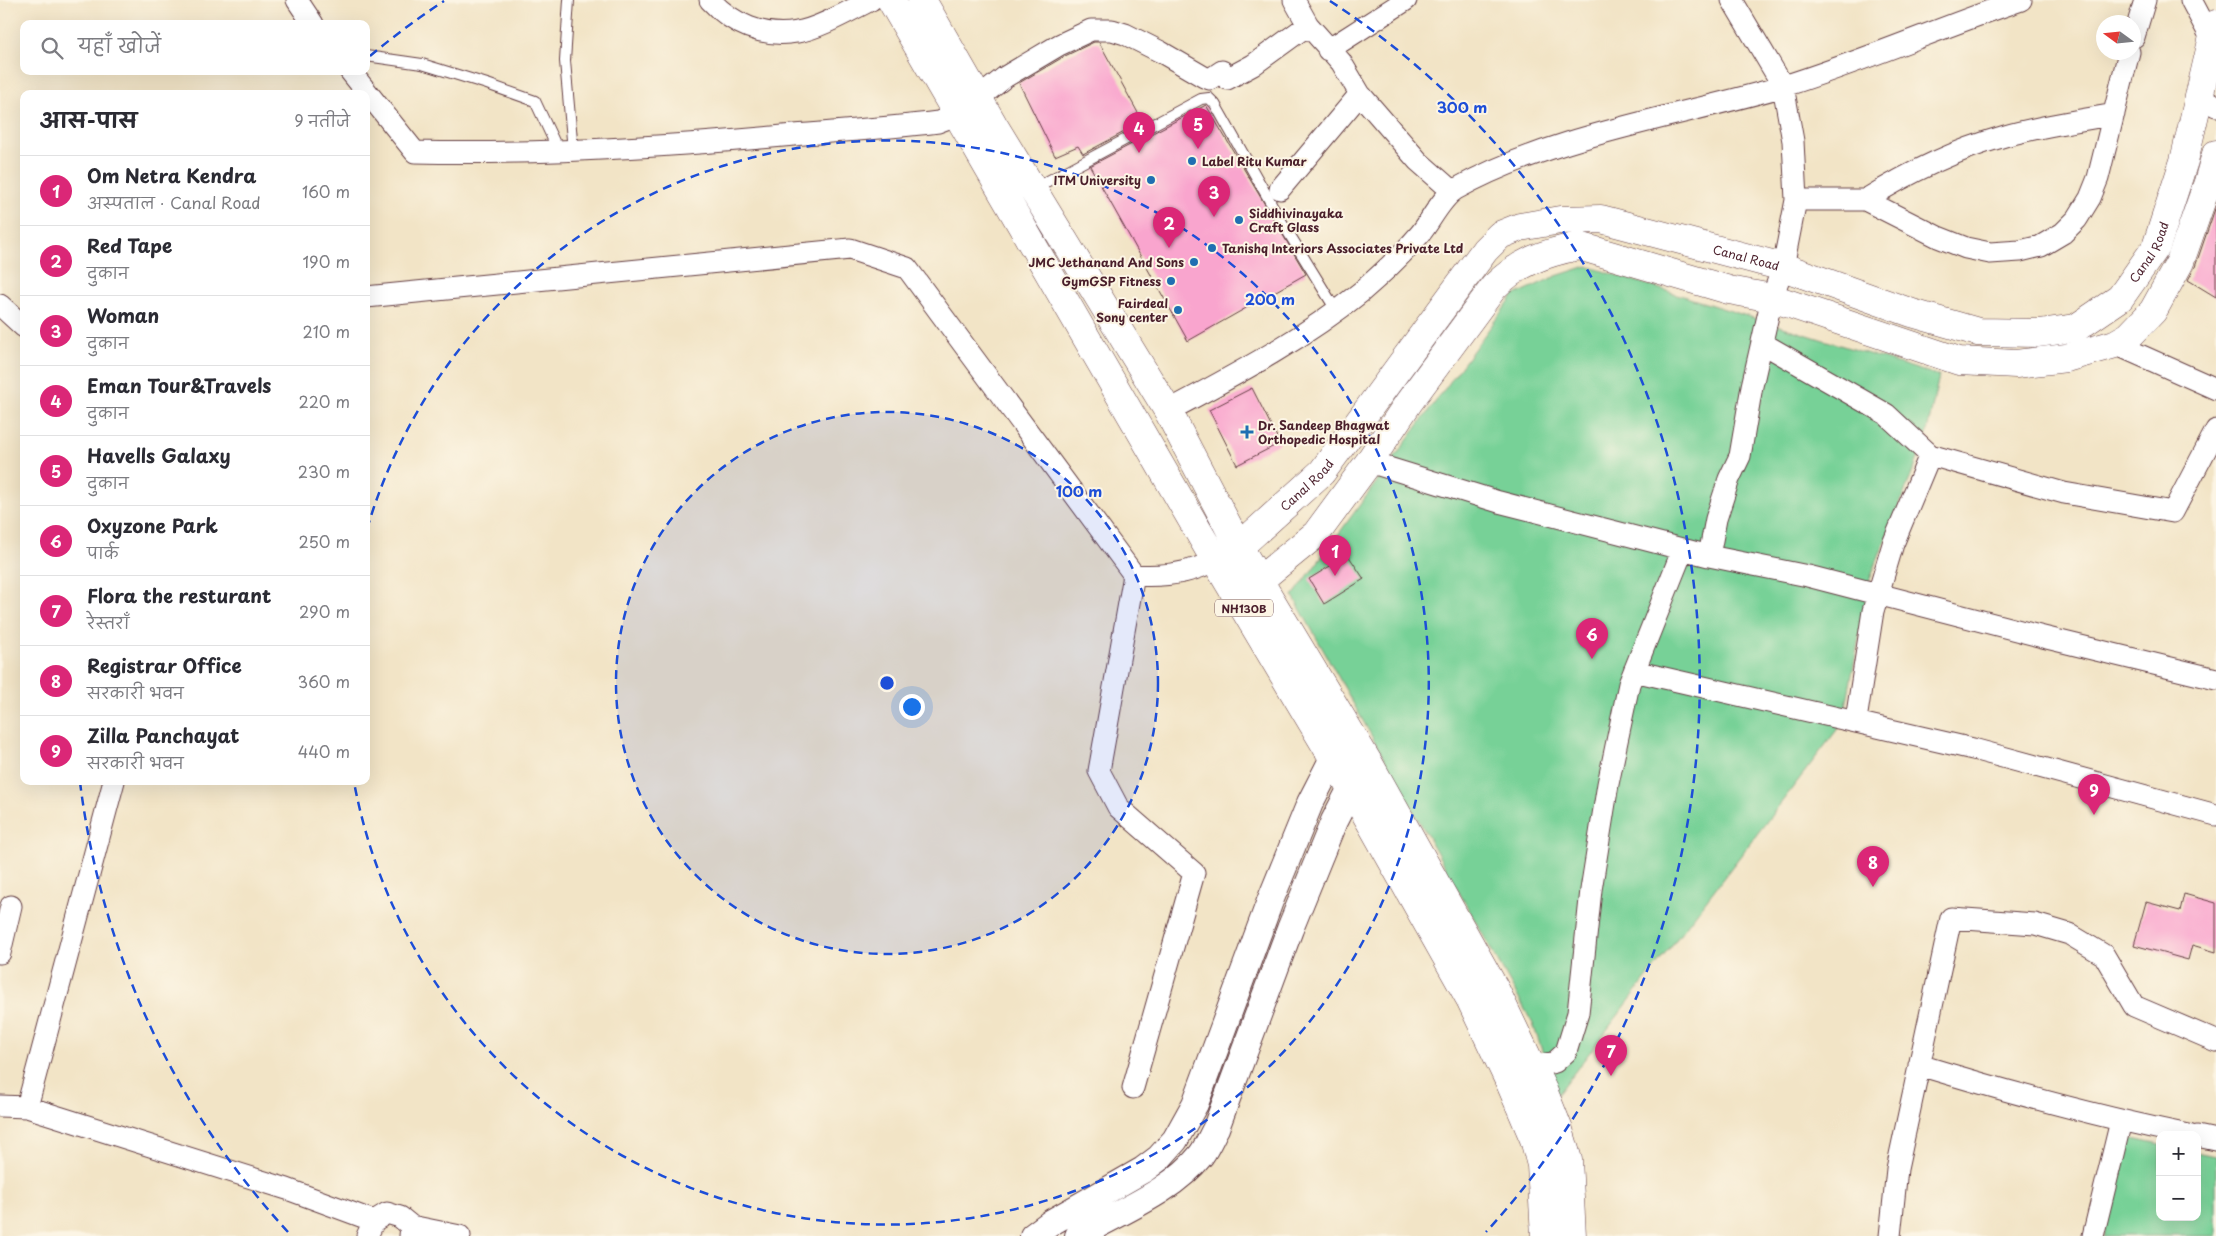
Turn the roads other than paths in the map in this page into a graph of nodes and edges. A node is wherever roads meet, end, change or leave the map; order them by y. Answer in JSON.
{"nodes":[{"id":1,"x":297,"y":0,"type":"edge"},
{"id":2,"x":569,"y":0,"type":"edge"},
{"id":3,"x":710,"y":0,"type":"edge"},
{"id":4,"x":871,"y":0,"type":"edge"},
{"id":5,"x":891,"y":0,"type":"edge"},
{"id":6,"x":922,"y":0,"type":"edge"},
{"id":7,"x":1294,"y":0,"type":"edge"},
{"id":8,"x":1406,"y":0,"type":"edge"},
{"id":9,"x":1732,"y":0,"type":"edge"},
{"id":10,"x":2021,"y":0,"type":"edge"},
{"id":11,"x":2145,"y":0,"type":"edge"},
{"id":12,"x":2188,"y":1,"type":"edge"},
{"id":13,"x":1969,"y":8,"type":"edge"},
{"id":14,"x":2141,"y":15,"type":"edge"},
{"id":15,"x":311,"y":20,"type":"edge"},
{"id":16,"x":1308,"y":25,"type":"junction"},
{"id":17,"x":2215,"y":37,"type":"edge"},
{"id":18,"x":1328,"y":50,"type":"junction"},
{"id":19,"x":370,"y":57,"type":"edge"},
{"id":20,"x":2127,"y":60,"type":"edge"},
{"id":21,"x":353,"y":75,"type":"edge"},
{"id":22,"x":1783,"y":86,"type":"junction"},
{"id":23,"x":365,"y":90,"type":"edge"},
{"id":24,"x":1360,"y":94,"type":"junction"},
{"id":25,"x":370,"y":96,"type":"edge"},
{"id":26,"x":2208,"y":101,"type":"edge"},
{"id":27,"x":968,"y":106,"type":"junction"},
{"id":28,"x":2114,"y":114,"type":"junction"},
{"id":29,"x":566,"y":151,"type":"junction"},
{"id":30,"x":2216,"y":154,"type":"edge"},
{"id":31,"x":1033,"y":189,"type":"junction"},
{"id":32,"x":1280,"y":189,"type":"dead end"},
{"id":33,"x":1452,"y":191,"type":"junction"},
{"id":34,"x":1796,"y":200,"type":"junction"},
{"id":35,"x":1865,"y":200,"type":"junction"},
{"id":36,"x":1783,"y":267,"type":"junction"},
{"id":37,"x":370,"y":297,"type":"edge"},
{"id":38,"x":1772,"y":298,"type":"junction"},
{"id":39,"x":0,"y":305,"type":"edge"},
{"id":40,"x":1336,"y":310,"type":"junction"},
{"id":41,"x":20,"y":323,"type":"edge"},
{"id":42,"x":1762,"y":343,"type":"junction"},
{"id":43,"x":2115,"y":344,"type":"junction"},
{"id":44,"x":2216,"y":389,"type":"edge"},
{"id":45,"x":1168,"y":411,"type":"junction"},
{"id":46,"x":2216,"y":430,"type":"edge"},
{"id":47,"x":1930,"y":455,"type":"junction"},
{"id":48,"x":1369,"y":462,"type":"junction"},
{"id":49,"x":1238,"y":547,"type":"junction"},
{"id":50,"x":1683,"y":549,"type":"junction"},
{"id":51,"x":1709,"y":556,"type":"junction"},
{"id":52,"x":1215,"y":560,"type":"junction"},
{"id":53,"x":1134,"y":576,"type":"junction"},
{"id":54,"x":1248,"y":590,"type":"junction"},
{"id":55,"x":1878,"y":594,"type":"junction"},
{"id":56,"x":1634,"y":671,"type":"junction"},
{"id":57,"x":2216,"y":679,"type":"edge"},
{"id":58,"x":1856,"y":720,"type":"junction"},
{"id":59,"x":1352,"y":736,"type":"junction"},
{"id":60,"x":1332,"y":760,"type":"junction"},
{"id":61,"x":1371,"y":767,"type":"junction"},
{"id":62,"x":113,"y":785,"type":"edge"},
{"id":63,"x":1351,"y":788,"type":"junction"},
{"id":64,"x":2216,"y":815,"type":"edge"},
{"id":65,"x":11,"y":906,"type":"dead end"},
{"id":66,"x":0,"y":953,"type":"edge"},
{"id":67,"x":2216,"y":1041,"type":"edge"},
{"id":68,"x":1919,"y":1065,"type":"junction"},
{"id":69,"x":1533,"y":1067,"type":"junction"},
{"id":70,"x":1510,"y":1083,"type":"junction"},
{"id":71,"x":1133,"y":1088,"type":"dead end"},
{"id":72,"x":0,"y":1106,"type":"edge"},
{"id":73,"x":27,"y":1107,"type":"junction"},
{"id":74,"x":2121,"y":1121,"type":"junction"},
{"id":75,"x":2170,"y":1131,"type":"edge"},
{"id":76,"x":2201,"y":1137,"type":"edge"},
{"id":77,"x":2216,"y":1140,"type":"edge"},
{"id":78,"x":370,"y":1228,"type":"edge"},
{"id":79,"x":410,"y":1231,"type":"edge"},
{"id":80,"x":460,"y":1236,"type":"edge"},
{"id":81,"x":1033,"y":1236,"type":"edge"},
{"id":82,"x":1078,"y":1236,"type":"edge"},
{"id":83,"x":1546,"y":1236,"type":"edge"},
{"id":84,"x":1572,"y":1236,"type":"edge"},
{"id":85,"x":1890,"y":1236,"type":"edge"},
{"id":86,"x":2093,"y":1236,"type":"edge"}],
"edges":[{"from":1,"to":15,"type":"street"},
{"from":2,"to":29,"type":"lane"},
{"from":3,"to":4,"type":"street"},
{"from":5,"to":27,"type":"main road","number":"NH130B"},
{"from":6,"to":27,"type":"main road","number":"NH130B"},
{"from":7,"to":16,"type":"street"},
{"from":8,"to":18,"type":"street"},
{"from":9,"to":22,"type":"street"},
{"from":10,"to":13,"type":"street"},
{"from":11,"to":14,"type":"street"},
{"from":12,"to":17,"type":"street"},
{"from":13,"to":22,"type":"street"},
{"from":16,"to":18,"type":"street"},
{"from":16,"to":27,"type":"street"},
{"from":17,"to":26,"type":"main road","name":"Canal Road"},
{"from":18,"to":24,"type":"street"},
{"from":19,"to":29,"type":"lane"},
{"from":20,"to":28,"type":"street"},
{"from":21,"to":23,"type":"street"},
{"from":22,"to":33,"type":"street"},
{"from":22,"to":34,"type":"street"},
{"from":24,"to":32,"type":"street"},
{"from":24,"to":33,"type":"street"},
{"from":25,"to":29,"type":"street"},
{"from":26,"to":36,"type":"main road","name":"Canal Road"},
{"from":27,"to":29,"type":"street"},
{"from":27,"to":31,"type":"main road","number":"NH130B"},
{"from":27,"to":52,"type":"main road","number":"NH130B"},
{"from":28,"to":35,"type":"street"},
{"from":28,"to":35,"type":"street"},
{"from":30,"to":43,"type":"main road"},
{"from":31,"to":40,"type":"lane"},
{"from":31,"to":45,"type":"main road","number":"NH130B"},
{"from":33,"to":40,"type":"street"},
{"from":34,"to":35,"type":"street"},
{"from":34,"to":36,"type":"street"},
{"from":36,"to":38,"type":"street"},
{"from":36,"to":49,"type":"main road","name":"Canal Road"},
{"from":37,"to":53,"type":"street"},
{"from":38,"to":42,"type":"street"},
{"from":38,"to":43,"type":"main road"},
{"from":38,"to":48,"type":"main road"},
{"from":39,"to":41,"type":"street"},
{"from":40,"to":45,"type":"street"},
{"from":42,"to":47,"type":"street"},
{"from":42,"to":51,"type":"street"},
{"from":43,"to":44,"type":"street"},
{"from":45,"to":49,"type":"main road","number":"NH130B"},
{"from":46,"to":47,"type":"street"},
{"from":47,"to":55,"type":"street"},
{"from":48,"to":50,"type":"street"},
{"from":48,"to":54,"type":"main road"},
{"from":49,"to":52,"type":"main road","name":"Canal Road"},
{"from":49,"to":54,"type":"main road","number":"NH130B"},
{"from":50,"to":51,"type":"street"},
{"from":50,"to":56,"type":"street"},
{"from":51,"to":55,"type":"street"},
{"from":52,"to":53,"type":"street"},
{"from":52,"to":54,"type":"main road","number":"NH130B"},
{"from":53,"to":71,"type":"street"},
{"from":54,"to":59,"type":"main road","number":"NH130B"},
{"from":54,"to":60,"type":"main road","number":"NH130B"},
{"from":55,"to":57,"type":"street"},
{"from":55,"to":58,"type":"street"},
{"from":56,"to":58,"type":"street"},
{"from":56,"to":69,"type":"street"},
{"from":58,"to":64,"type":"street"},
{"from":59,"to":60,"type":"street"},
{"from":59,"to":61,"type":"main road","number":"NH130B"},
{"from":60,"to":63,"type":"main road","number":"NH130B"},
{"from":60,"to":81,"type":"street"},
{"from":61,"to":63,"type":"street"},
{"from":61,"to":69,"type":"main road","number":"NH130B"},
{"from":62,"to":73,"type":"street"},
{"from":63,"to":70,"type":"main road","number":"NH130B"},
{"from":63,"to":82,"type":"street"},
{"from":65,"to":66,"type":"street"},
{"from":67,"to":68,"type":"street"},
{"from":68,"to":74,"type":"street"},
{"from":68,"to":85,"type":"street"},
{"from":69,"to":70,"type":"street"},
{"from":69,"to":84,"type":"main road","number":"NH130B"},
{"from":70,"to":83,"type":"main road","number":"NH130B"},
{"from":72,"to":73,"type":"street"},
{"from":73,"to":78,"type":"street"},
{"from":74,"to":75,"type":"street"},
{"from":74,"to":86,"type":"street"},
{"from":76,"to":77,"type":"street"},
{"from":78,"to":79,"type":"street"},
{"from":79,"to":80,"type":"street"}]}
